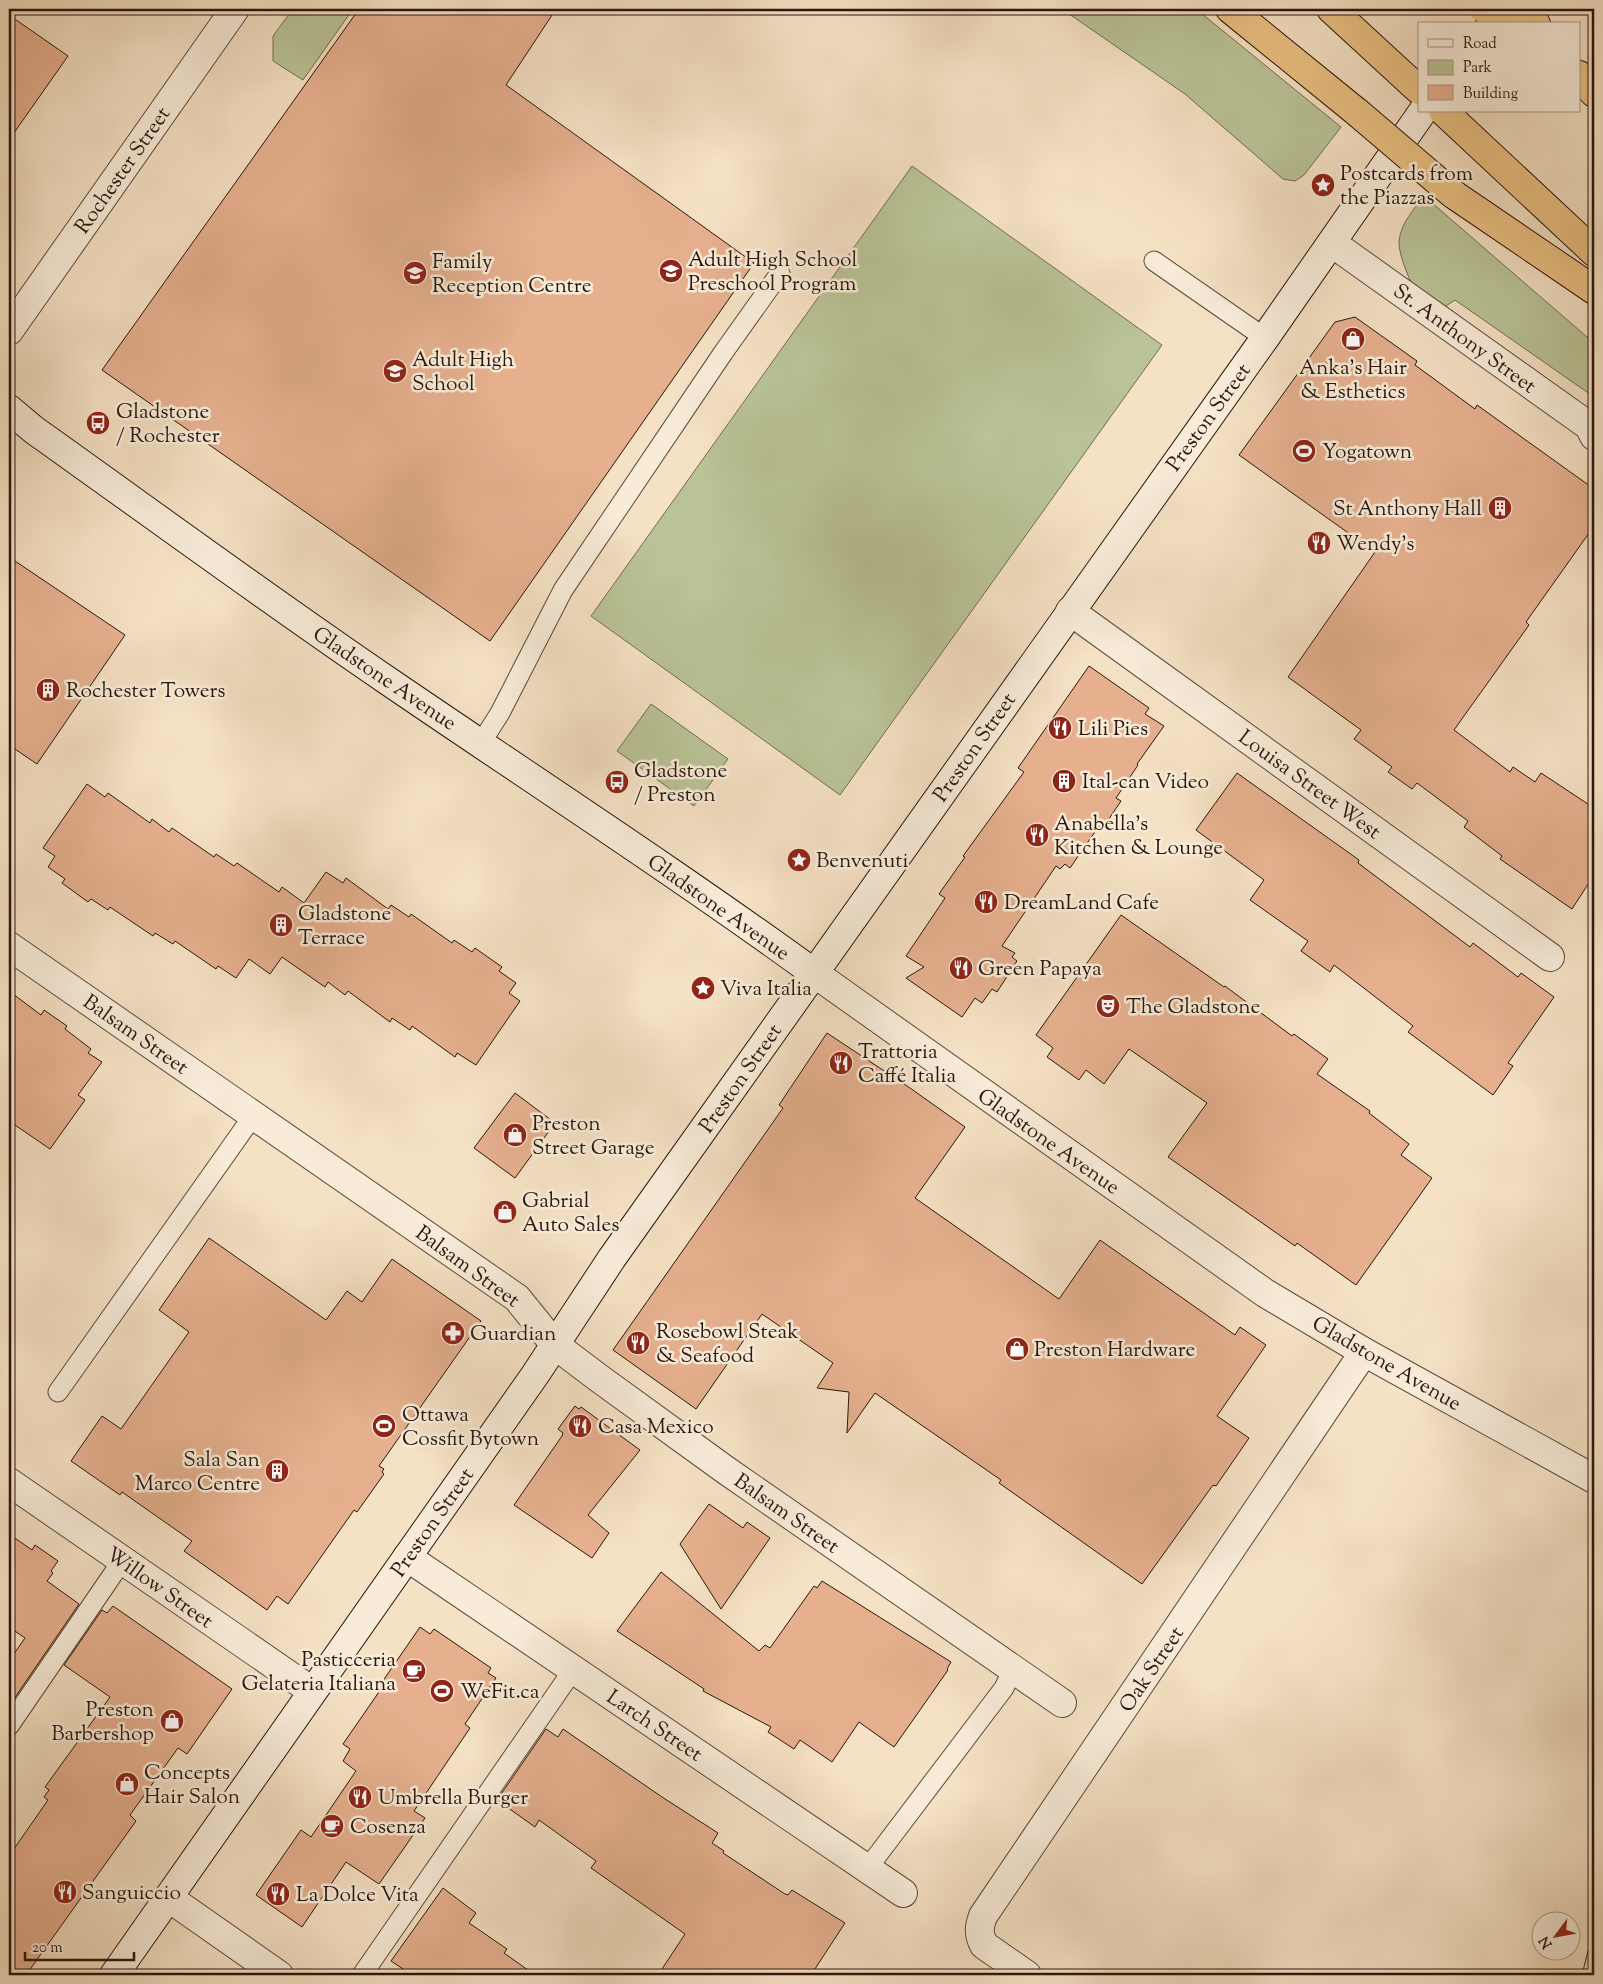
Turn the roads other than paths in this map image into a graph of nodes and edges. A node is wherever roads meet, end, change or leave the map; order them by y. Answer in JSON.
{"nodes":[{"id":1,"x":235,"y":9,"type":"edge"},
{"id":2,"x":1230,"y":9,"type":"edge"},
{"id":3,"x":1331,"y":9,"type":"edge"},
{"id":4,"x":1484,"y":9,"type":"edge"},
{"id":5,"x":1494,"y":9,"type":"edge"},
{"id":6,"x":1523,"y":9,"type":"edge"},
{"id":7,"x":1485,"y":22,"type":"edge"},
{"id":8,"x":1500,"y":22,"type":"edge"},
{"id":9,"x":1534,"y":22,"type":"edge"},
{"id":10,"x":1580,"y":76,"type":"edge"},
{"id":11,"x":1580,"y":87,"type":"edge"},
{"id":12,"x":1418,"y":89,"type":"edge"},
{"id":13,"x":1594,"y":93,"type":"edge"},
{"id":14,"x":1594,"y":99,"type":"edge"},
{"id":15,"x":1422,"y":112,"type":"edge"},
{"id":16,"x":1445,"y":112,"type":"edge"},
{"id":17,"x":1332,"y":243,"type":"junction"},
{"id":18,"x":1594,"y":252,"type":"edge"},
{"id":19,"x":1154,"y":261,"type":"dead end"},
{"id":20,"x":780,"y":273,"type":"dead end"},
{"id":21,"x":1594,"y":290,"type":"edge"},
{"id":22,"x":9,"y":332,"type":"edge"},
{"id":23,"x":1265,"y":338,"type":"junction"},
{"id":24,"x":9,"y":409,"type":"edge"},
{"id":25,"x":1594,"y":436,"type":"edge"},
{"id":26,"x":1070,"y":611,"type":"junction"},
{"id":27,"x":481,"y":744,"type":"junction"},
{"id":28,"x":9,"y":946,"type":"edge"},
{"id":29,"x":1550,"y":958,"type":"dead end"},
{"id":30,"x":814,"y":974,"type":"junction"},
{"id":31,"x":253,"y":1116,"type":"junction"},
{"id":32,"x":555,"y":1345,"type":"junction"},
{"id":33,"x":1364,"y":1352,"type":"junction"},
{"id":34,"x":58,"y":1392,"type":"dead end"},
{"id":35,"x":1594,"y":1479,"type":"edge"},
{"id":36,"x":9,"y":1482,"type":"edge"},
{"id":37,"x":407,"y":1557,"type":"junction"},
{"id":38,"x":122,"y":1561,"type":"junction"},
{"id":39,"x":1013,"y":1669,"type":"junction"},
{"id":40,"x":573,"y":1670,"type":"junction"},
{"id":41,"x":312,"y":1691,"type":"junction"},
{"id":42,"x":1062,"y":1704,"type":"dead end"},
{"id":43,"x":9,"y":1726,"type":"edge"},
{"id":44,"x":867,"y":1869,"type":"junction"},
{"id":45,"x":903,"y":1893,"type":"dead end"},
{"id":46,"x":169,"y":1898,"type":"junction"},
{"id":47,"x":114,"y":1975,"type":"edge"},
{"id":48,"x":279,"y":1975,"type":"edge"},
{"id":49,"x":362,"y":1975,"type":"edge"},
{"id":50,"x":1027,"y":1975,"type":"edge"}],
"edges":[{"from":1,"to":22,"type":"street","name":"Rochester Street"},
{"from":2,"to":21,"type":"highway","bridge":true},
{"from":3,"to":12,"type":"highway"},
{"from":4,"to":8,"type":"highway","bridge":true},
{"from":5,"to":7,"type":"street"},
{"from":6,"to":9,"type":"highway"},
{"from":10,"to":13,"type":"highway"},
{"from":11,"to":14,"type":"highway"},
{"from":15,"to":17,"type":"street","name":"Preston Street"},
{"from":16,"to":18,"type":"highway"},
{"from":17,"to":23,"type":"street","name":"Preston Street"},
{"from":17,"to":25,"type":"street","name":"St. Anthony Street"},
{"from":19,"to":23,"type":"lane"},
{"from":20,"to":27,"type":"lane"},
{"from":23,"to":26,"type":"street","name":"Preston Street"},
{"from":24,"to":27,"type":"street","name":"Gladstone Avenue"},
{"from":26,"to":29,"type":"street","name":"Louisa Street West"},
{"from":26,"to":30,"type":"street","name":"Preston Street"},
{"from":27,"to":30,"type":"street","name":"Gladstone Avenue"},
{"from":28,"to":31,"type":"street","name":"Balsam Street"},
{"from":30,"to":32,"type":"street","name":"Preston Street"},
{"from":30,"to":33,"type":"street","name":"Gladstone Avenue"},
{"from":31,"to":32,"type":"street","name":"Balsam Street"},
{"from":31,"to":34,"type":"lane"},
{"from":32,"to":37,"type":"street","name":"Preston Street"},
{"from":32,"to":39,"type":"street","name":"Balsam Street"},
{"from":33,"to":35,"type":"street","name":"Gladstone Avenue"},
{"from":33,"to":50,"type":"street","name":"Oak Street"},
{"from":36,"to":38,"type":"street","name":"Willow Street"},
{"from":37,"to":40,"type":"street","name":"Larch Street"},
{"from":37,"to":41,"type":"street","name":"Preston Street"},
{"from":38,"to":41,"type":"street","name":"Willow Street"},
{"from":38,"to":43,"type":"lane"},
{"from":39,"to":42,"type":"street","name":"Balsam Street"},
{"from":39,"to":44,"type":"lane"},
{"from":40,"to":44,"type":"street","name":"Larch Street"},
{"from":40,"to":49,"type":"lane"},
{"from":41,"to":46,"type":"street","name":"Preston Street"},
{"from":44,"to":45,"type":"street","name":"Larch Street"},
{"from":46,"to":47,"type":"street","name":"Preston Street"},
{"from":46,"to":48,"type":"street"}]}
